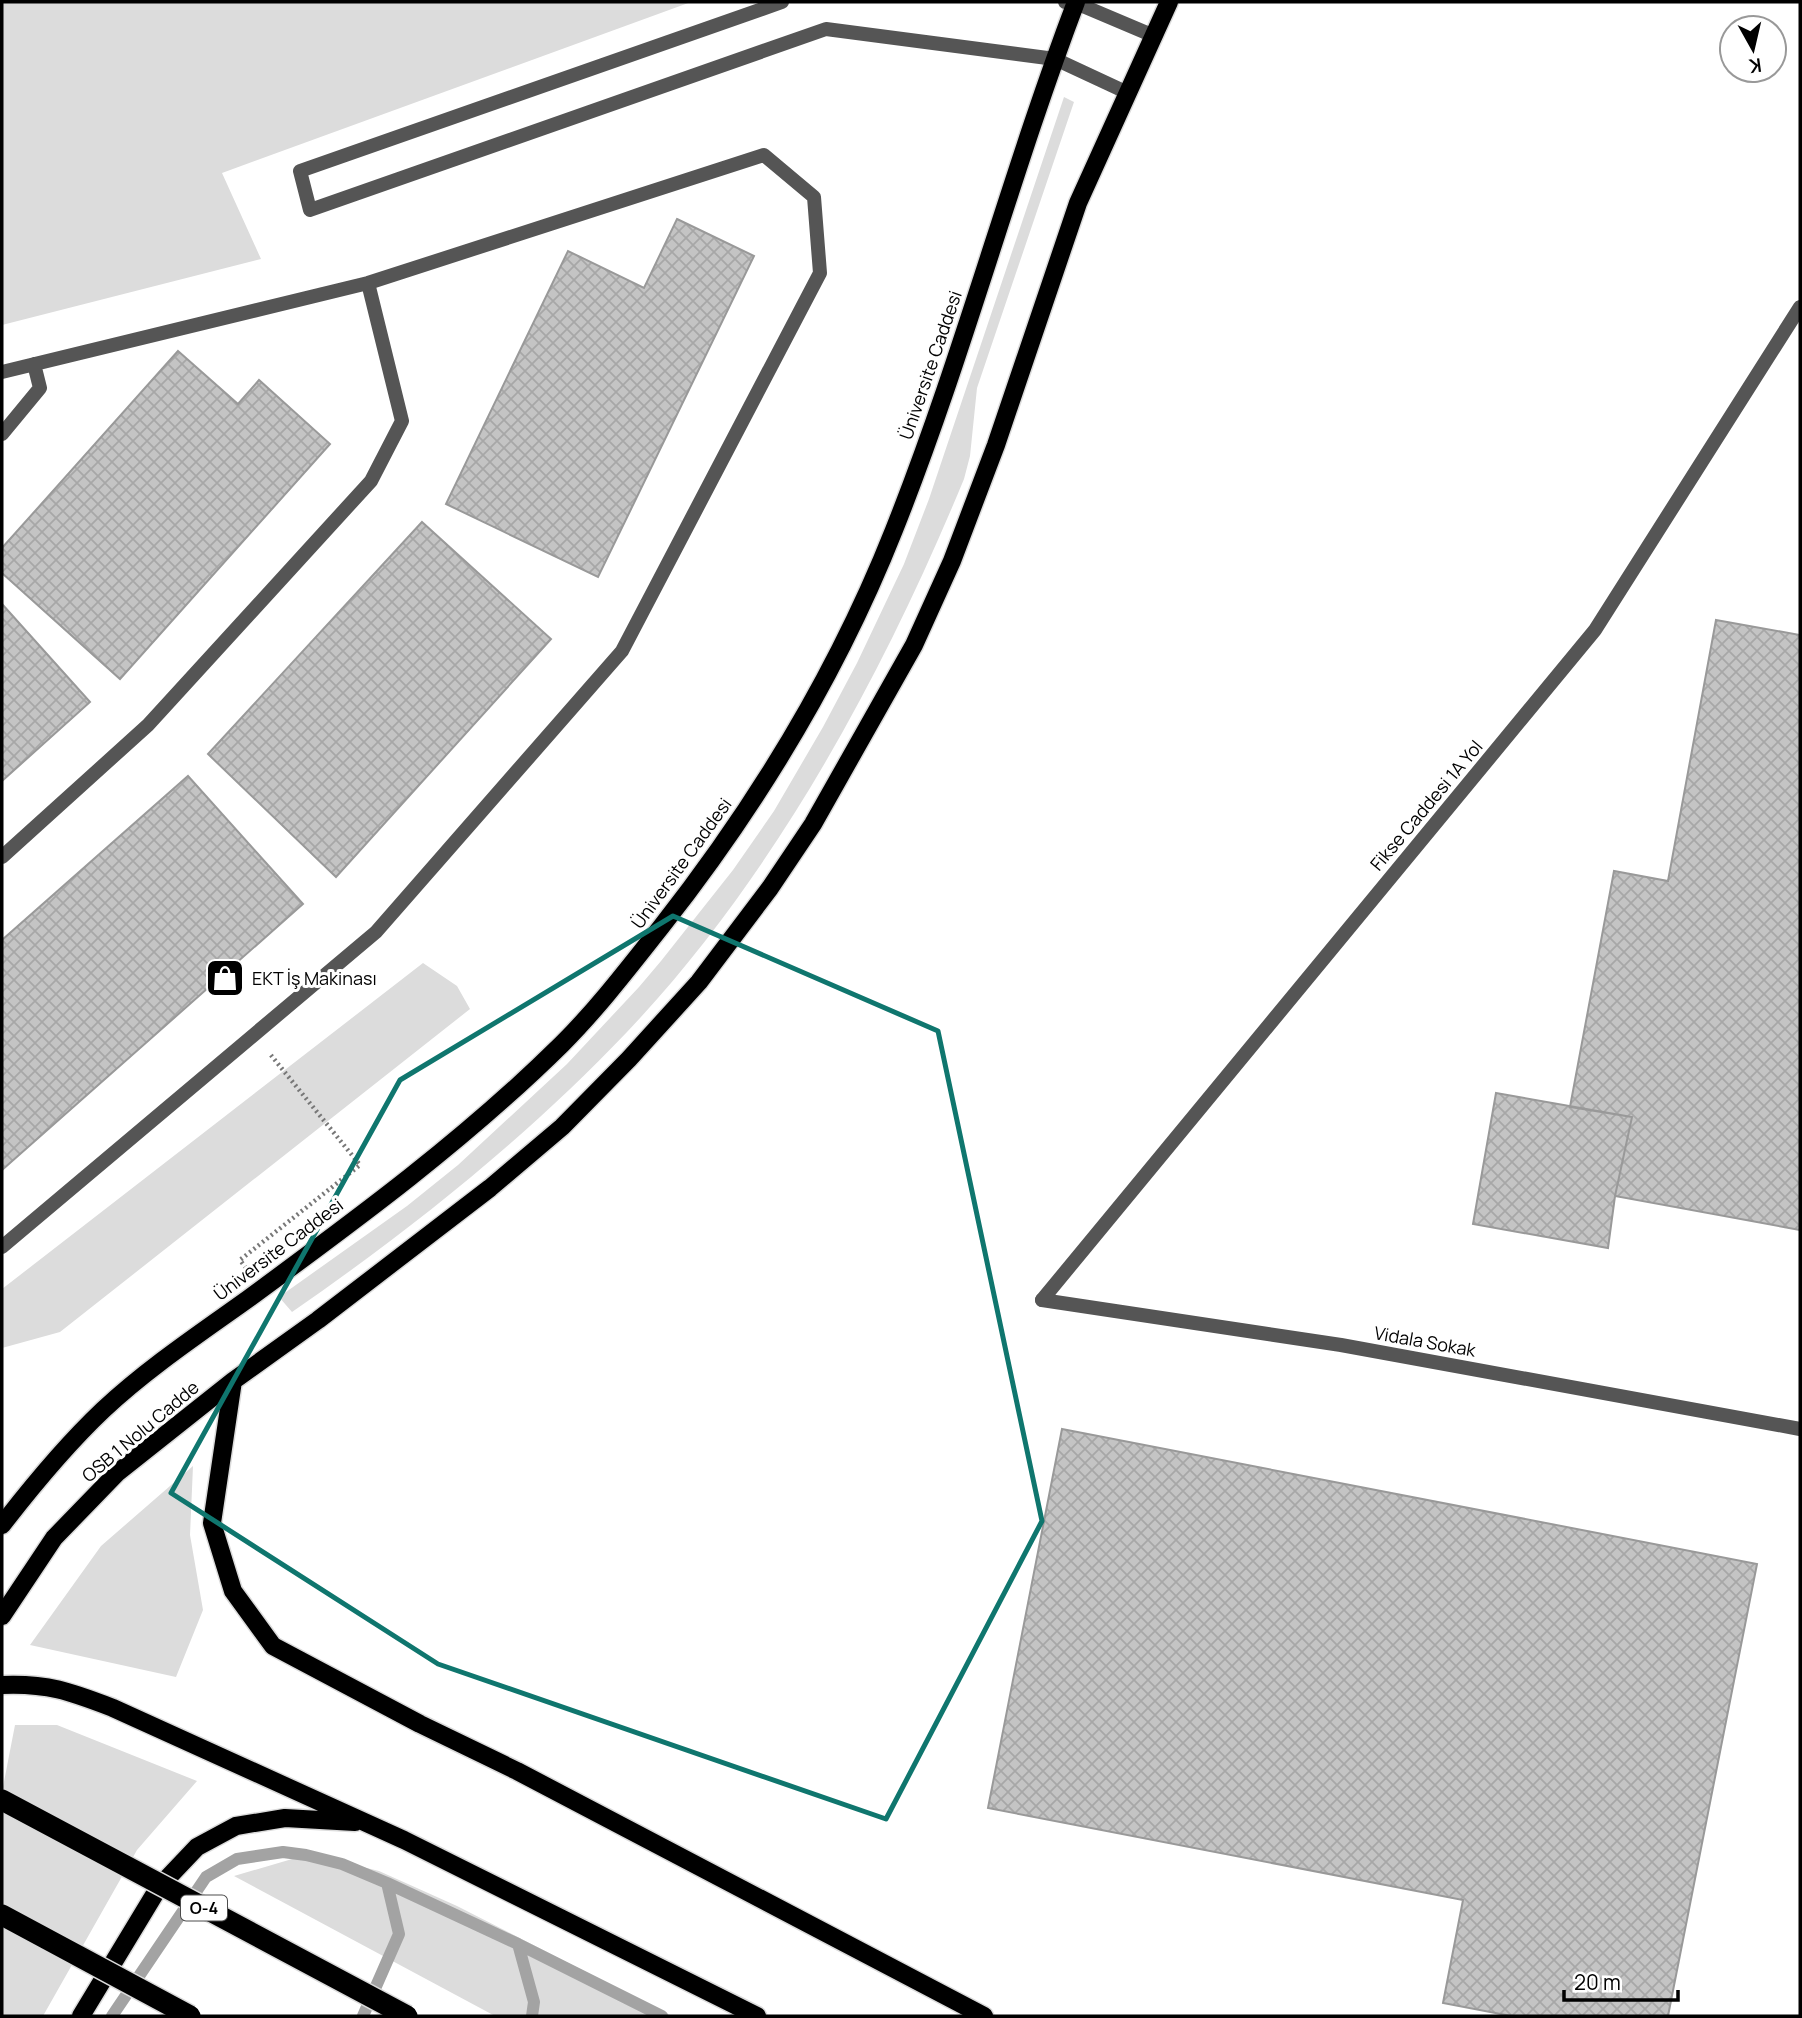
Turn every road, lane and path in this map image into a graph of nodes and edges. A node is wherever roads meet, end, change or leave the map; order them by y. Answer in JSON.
{"nodes":[{"id":1,"x":782,"y":2,"type":"edge"},
{"id":2,"x":1072,"y":2,"type":"edge"},
{"id":3,"x":1169,"y":2,"type":"edge"},
{"id":4,"x":1154,"y":36,"type":"junction"},
{"id":5,"x":1055,"y":60,"type":"junction"},
{"id":6,"x":1128,"y":93,"type":"junction"},
{"id":7,"x":368,"y":283,"type":"junction"},
{"id":8,"x":1800,"y":307,"type":"edge"},
{"id":9,"x":34,"y":364,"type":"junction"},
{"id":10,"x":2,"y":372,"type":"edge"},
{"id":11,"x":2,"y":434,"type":"edge"},
{"id":12,"x":2,"y":857,"type":"edge"},
{"id":13,"x":254,"y":1034,"type":"junction"},
{"id":14,"x":2,"y":1247,"type":"edge"},
{"id":15,"x":261,"y":1289,"type":"junction"},
{"id":16,"x":1042,"y":1300,"type":"joint"},
{"id":17,"x":233,"y":1381,"type":"junction"},
{"id":18,"x":1800,"y":1429,"type":"edge"},
{"id":19,"x":2,"y":1525,"type":"edge"},
{"id":20,"x":2,"y":1616,"type":"edge"},
{"id":21,"x":2,"y":1685,"type":"edge"},
{"id":22,"x":2,"y":1800,"type":"edge"},
{"id":23,"x":365,"y":1823,"type":"junction"},
{"id":24,"x":2,"y":1916,"type":"edge"},
{"id":25,"x":80,"y":2016,"type":"edge"},
{"id":26,"x":190,"y":2016,"type":"edge"},
{"id":27,"x":407,"y":2016,"type":"edge"},
{"id":28,"x":757,"y":2016,"type":"edge"},
{"id":29,"x":984,"y":2016,"type":"edge"}],
"edges":[{"from":1,"to":5,"type":"street"},
{"from":2,"to":4,"type":"street"},
{"from":2,"to":5,"type":"main road","name":"Üniversite Caddesi"},
{"from":3,"to":4,"type":"main road"},
{"from":4,"to":6,"type":"main road"},
{"from":5,"to":6,"type":"street"},
{"from":5,"to":15,"type":"main road","name":"Üniversite Caddesi"},
{"from":6,"to":17,"type":"main road"},
{"from":7,"to":9,"type":"street"},
{"from":7,"to":12,"type":"street"},
{"from":7,"to":13,"type":"street"},
{"from":8,"to":16,"type":"street","name":"Fikse Caddesi 1A Yol"},
{"from":9,"to":10,"type":"street"},
{"from":9,"to":11,"type":"street"},
{"from":13,"to":14,"type":"street"},
{"from":13,"to":15,"type":"path"},
{"from":15,"to":19,"type":"main road","name":"Üniversite Caddesi"},
{"from":16,"to":18,"type":"street","name":"Vidala Sokak"},
{"from":17,"to":20,"type":"main road","name":"OSB 1 Nolu Cadde"},
{"from":17,"to":29,"type":"main road"},
{"from":21,"to":23,"type":"main road"},
{"from":22,"to":27,"type":"highway","number":"O-4","bridge":true},
{"from":23,"to":25,"type":"main road"},
{"from":23,"to":28,"type":"main road"},
{"from":24,"to":26,"type":"highway","bridge":true}]}
